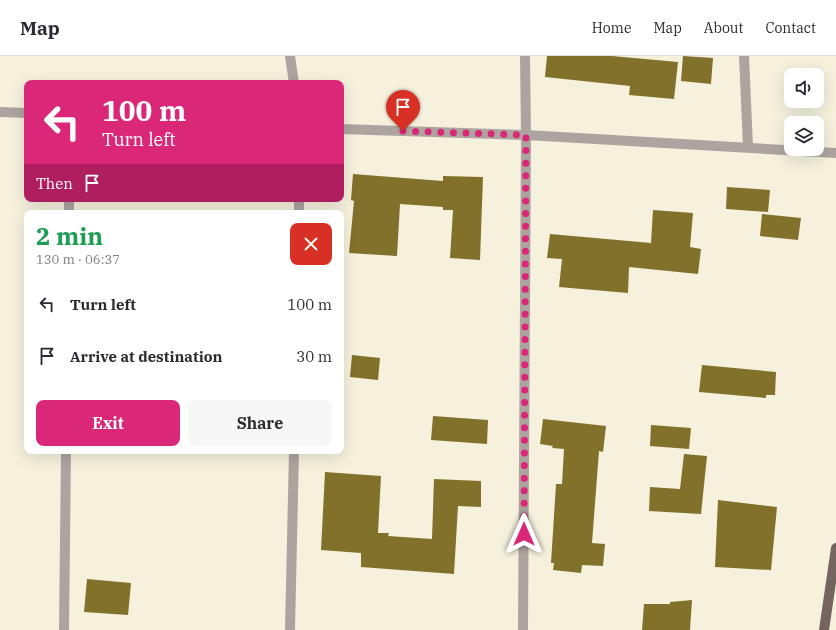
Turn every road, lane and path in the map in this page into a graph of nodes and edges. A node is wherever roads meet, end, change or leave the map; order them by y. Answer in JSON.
{"nodes":[{"id":1,"x":290,"y":56,"type":"edge"},
{"id":2,"x":525,"y":56,"type":"edge"},
{"id":3,"x":744,"y":56,"type":"edge"},
{"id":4,"x":294,"y":80,"type":"edge"},
{"id":5,"x":0,"y":112,"type":"edge"},
{"id":6,"x":24,"y":113,"type":"edge"},
{"id":7,"x":344,"y":129,"type":"edge"},
{"id":8,"x":526,"y":135,"type":"junction"},
{"id":9,"x":748,"y":147,"type":"junction"},
{"id":10,"x":836,"y":153,"type":"edge"},
{"id":11,"x":66,"y":454,"type":"edge"},
{"id":12,"x":294,"y":454,"type":"edge"},
{"id":13,"x":836,"y":548,"type":"edge"},
{"id":14,"x":64,"y":630,"type":"edge"},
{"id":15,"x":290,"y":630,"type":"edge"},
{"id":16,"x":523,"y":630,"type":"edge"},
{"id":17,"x":824,"y":630,"type":"edge"}],
"edges":[{"from":1,"to":4,"type":"street"},
{"from":2,"to":8,"type":"street"},
{"from":3,"to":9,"type":"street"},
{"from":5,"to":6,"type":"street"},
{"from":7,"to":8,"type":"street"},
{"from":8,"to":9,"type":"street"},
{"from":8,"to":16,"type":"street"},
{"from":9,"to":10,"type":"street"},
{"from":11,"to":14,"type":"street"},
{"from":12,"to":15,"type":"street"},
{"from":13,"to":17,"type":"main road"}]}
